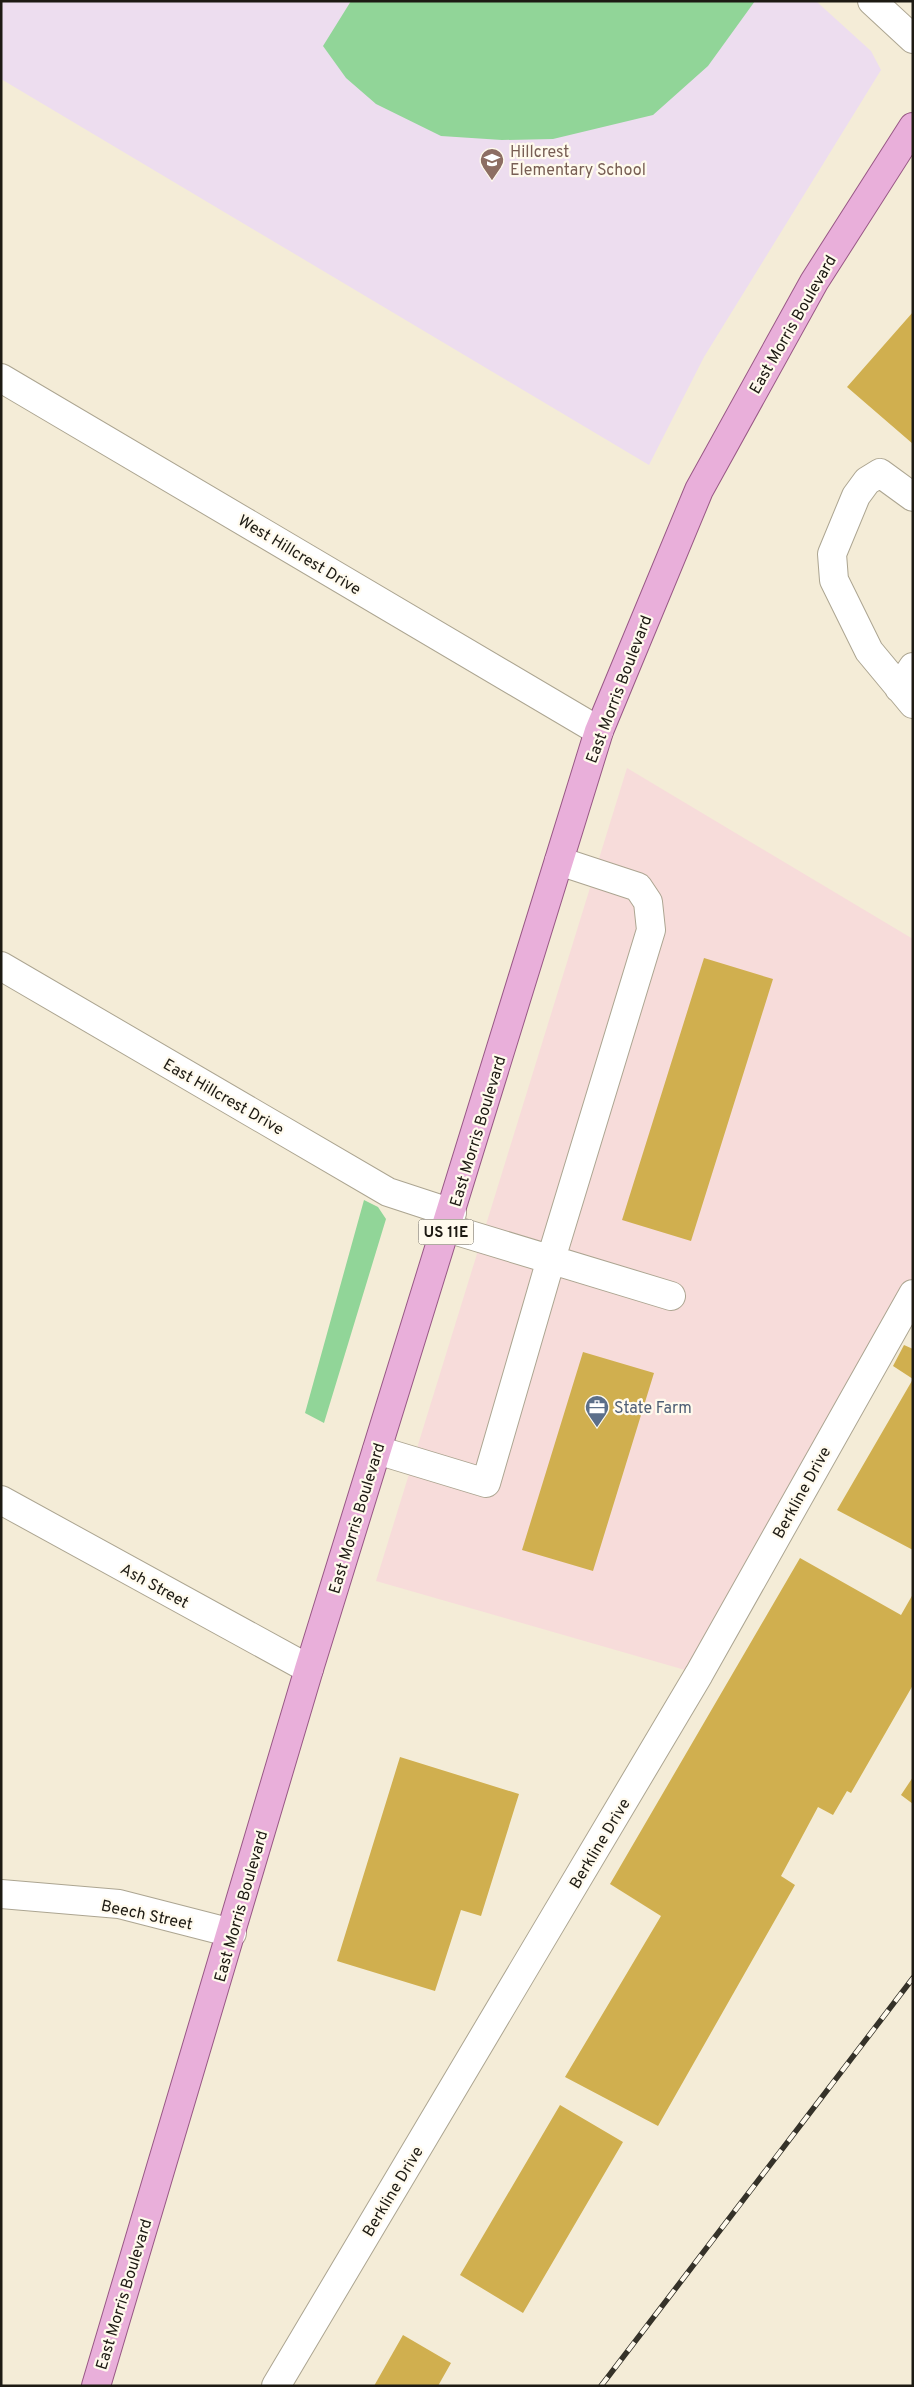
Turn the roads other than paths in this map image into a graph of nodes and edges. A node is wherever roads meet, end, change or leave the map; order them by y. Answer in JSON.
{"nodes":[{"id":1,"x":872,"y":1,"type":"edge"},
{"id":2,"x":913,"y":38,"type":"edge"},
{"id":3,"x":913,"y":127,"type":"edge"},
{"id":4,"x":1,"y":378,"type":"edge"},
{"id":5,"x":913,"y":497,"type":"edge"},
{"id":6,"x":908,"y":687,"type":"edge"},
{"id":7,"x":599,"y":731,"type":"junction"},
{"id":8,"x":559,"y":861,"type":"junction"},
{"id":9,"x":1,"y":966,"type":"edge"},
{"id":10,"x":449,"y":1221,"type":"junction"},
{"id":11,"x":551,"y":1259,"type":"junction"},
{"id":12,"x":913,"y":1294,"type":"edge"},
{"id":13,"x":670,"y":1296,"type":"dead end"},
{"id":14,"x":377,"y":1450,"type":"junction"},
{"id":15,"x":1,"y":1500,"type":"edge"},
{"id":16,"x":309,"y":1669,"type":"junction"},
{"id":17,"x":1,"y":1894,"type":"edge"},
{"id":18,"x":232,"y":1933,"type":"junction"},
{"id":19,"x":96,"y":2386,"type":"edge"},
{"id":20,"x":276,"y":2386,"type":"edge"}],
"edges":[{"from":1,"to":2,"type":"street"},
{"from":3,"to":7,"type":"main road","name":"East Morris Boulevard","number":"US 11E"},
{"from":4,"to":7,"type":"street","name":"West Hillcrest Drive"},
{"from":5,"to":6,"type":"street"},
{"from":7,"to":8,"type":"main road","name":"East Morris Boulevard","number":"US 11E"},
{"from":8,"to":10,"type":"main road","name":"East Morris Boulevard","number":"US 11E"},
{"from":8,"to":11,"type":"street"},
{"from":9,"to":10,"type":"street","name":"East Hillcrest Drive"},
{"from":10,"to":11,"type":"street","name":"East Hillcrest Drive"},
{"from":10,"to":14,"type":"main road","name":"East Morris Boulevard","number":"US 11E"},
{"from":11,"to":13,"type":"street","name":"East Hillcrest Drive"},
{"from":11,"to":14,"type":"street"},
{"from":12,"to":20,"type":"street","name":"Berkline Drive"},
{"from":14,"to":16,"type":"main road","name":"East Morris Boulevard","number":"US 11E"},
{"from":15,"to":16,"type":"street","name":"Ash Street"},
{"from":16,"to":18,"type":"main road","name":"East Morris Boulevard","number":"US 11E"},
{"from":17,"to":18,"type":"street","name":"Beech Street"},
{"from":18,"to":19,"type":"main road","name":"East Morris Boulevard","number":"US 11E"}]}
